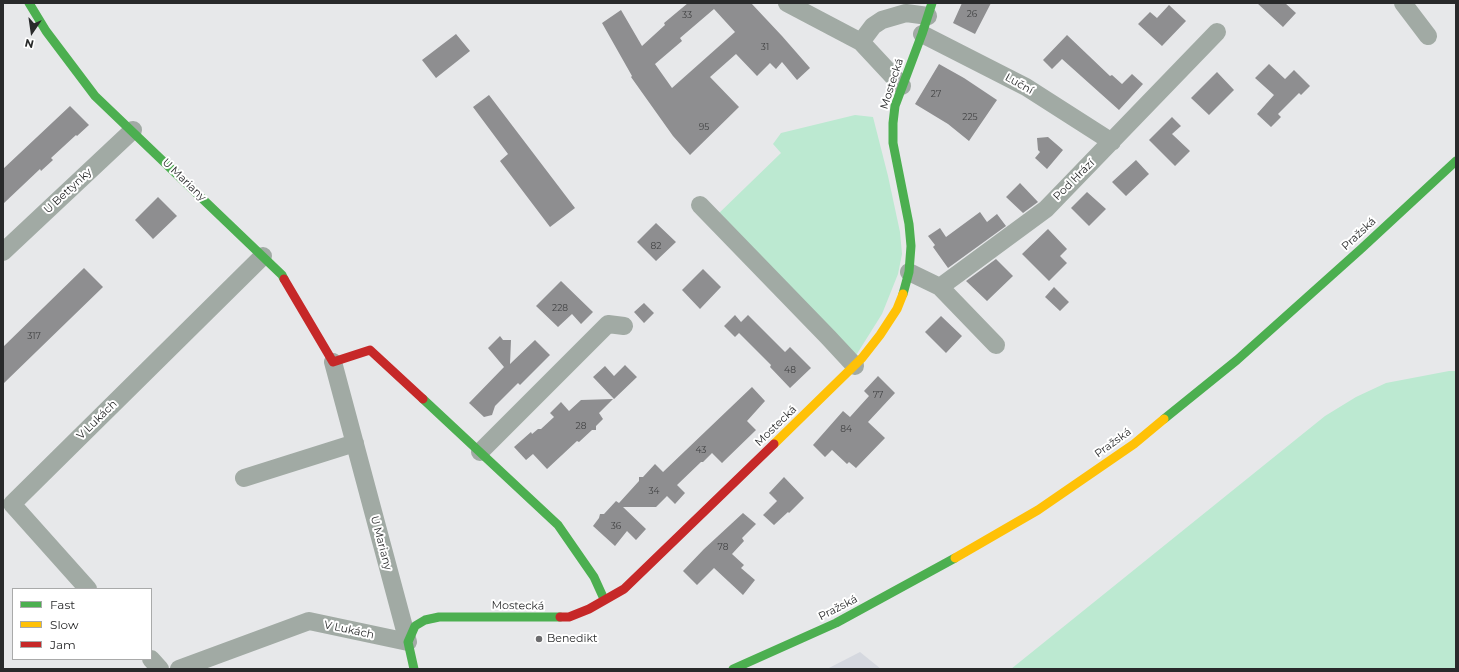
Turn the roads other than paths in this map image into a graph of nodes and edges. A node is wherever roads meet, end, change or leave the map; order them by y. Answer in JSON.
{"nodes":[{"id":1,"x":29,"y":3,"type":"edge"},
{"id":2,"x":787,"y":3,"type":"edge"},
{"id":3,"x":1404,"y":3,"type":"edge"},
{"id":4,"x":930,"y":10,"type":"edge"},
{"id":5,"x":1217,"y":32,"type":"dead end"},
{"id":6,"x":922,"y":34,"type":"junction"},
{"id":7,"x":1428,"y":36,"type":"dead end"},
{"id":8,"x":860,"y":42,"type":"junction"},
{"id":9,"x":902,"y":86,"type":"junction"},
{"id":10,"x":133,"y":130,"type":"junction"},
{"id":11,"x":1112,"y":142,"type":"junction"},
{"id":12,"x":1456,"y":161,"type":"edge"},
{"id":13,"x":700,"y":205,"type":"dead end"},
{"id":14,"x":3,"y":252,"type":"edge"},
{"id":15,"x":264,"y":256,"type":"junction"},
{"id":16,"x":909,"y":272,"type":"junction"},
{"id":17,"x":940,"y":287,"type":"junction"},
{"id":18,"x":624,"y":326,"type":"dead end"},
{"id":19,"x":996,"y":345,"type":"dead end"},
{"id":20,"x":333,"y":362,"type":"junction"},
{"id":21,"x":855,"y":366,"type":"junction"},
{"id":22,"x":354,"y":443,"type":"junction"},
{"id":23,"x":480,"y":452,"type":"junction"},
{"id":24,"x":244,"y":478,"type":"dead end"},
{"id":25,"x":87,"y":588,"type":"edge"},
{"id":26,"x":604,"y":599,"type":"junction"},
{"id":27,"x":408,"y":642,"type":"junction"},
{"id":28,"x":152,"y":660,"type":"edge"},
{"id":29,"x":160,"y":669,"type":"edge"},
{"id":30,"x":180,"y":669,"type":"edge"},
{"id":31,"x":414,"y":669,"type":"edge"},
{"id":32,"x":733,"y":669,"type":"edge"}],
"edges":[{"from":1,"to":10,"type":"street","name":"U Mariany"},
{"from":2,"to":8,"type":"street"},
{"from":3,"to":7,"type":"street"},
{"from":4,"to":6,"type":"street","name":"Mostecká"},
{"from":4,"to":8,"type":"street"},
{"from":5,"to":11,"type":"street","name":"Pod Hrází"},
{"from":6,"to":9,"type":"street","name":"Mostecká"},
{"from":6,"to":11,"type":"street","name":"Luční"},
{"from":8,"to":9,"type":"street"},
{"from":9,"to":16,"type":"street","name":"Mostecká"},
{"from":10,"to":14,"type":"street","name":"U Bettynky"},
{"from":10,"to":15,"type":"street","name":"U Mariany"},
{"from":11,"to":17,"type":"street","name":"Pod Hrází"},
{"from":12,"to":32,"type":"street","name":"Pražská"},
{"from":13,"to":21,"type":"street"},
{"from":15,"to":20,"type":"street","name":"U Mariany"},
{"from":15,"to":25,"type":"street","name":"V Lukách"},
{"from":16,"to":17,"type":"street"},
{"from":16,"to":21,"type":"street","name":"Mostecká"},
{"from":17,"to":19,"type":"street"},
{"from":18,"to":23,"type":"street"},
{"from":20,"to":22,"type":"street","name":"U Mariany"},
{"from":20,"to":23,"type":"street"},
{"from":21,"to":26,"type":"street","name":"Mostecká"},
{"from":22,"to":24,"type":"street"},
{"from":22,"to":27,"type":"street","name":"U Mariany"},
{"from":23,"to":26,"type":"street"},
{"from":26,"to":27,"type":"street","name":"Mostecká"},
{"from":27,"to":30,"type":"street","name":"V Lukách"},
{"from":27,"to":31,"type":"street"},
{"from":28,"to":29,"type":"street"}]}
